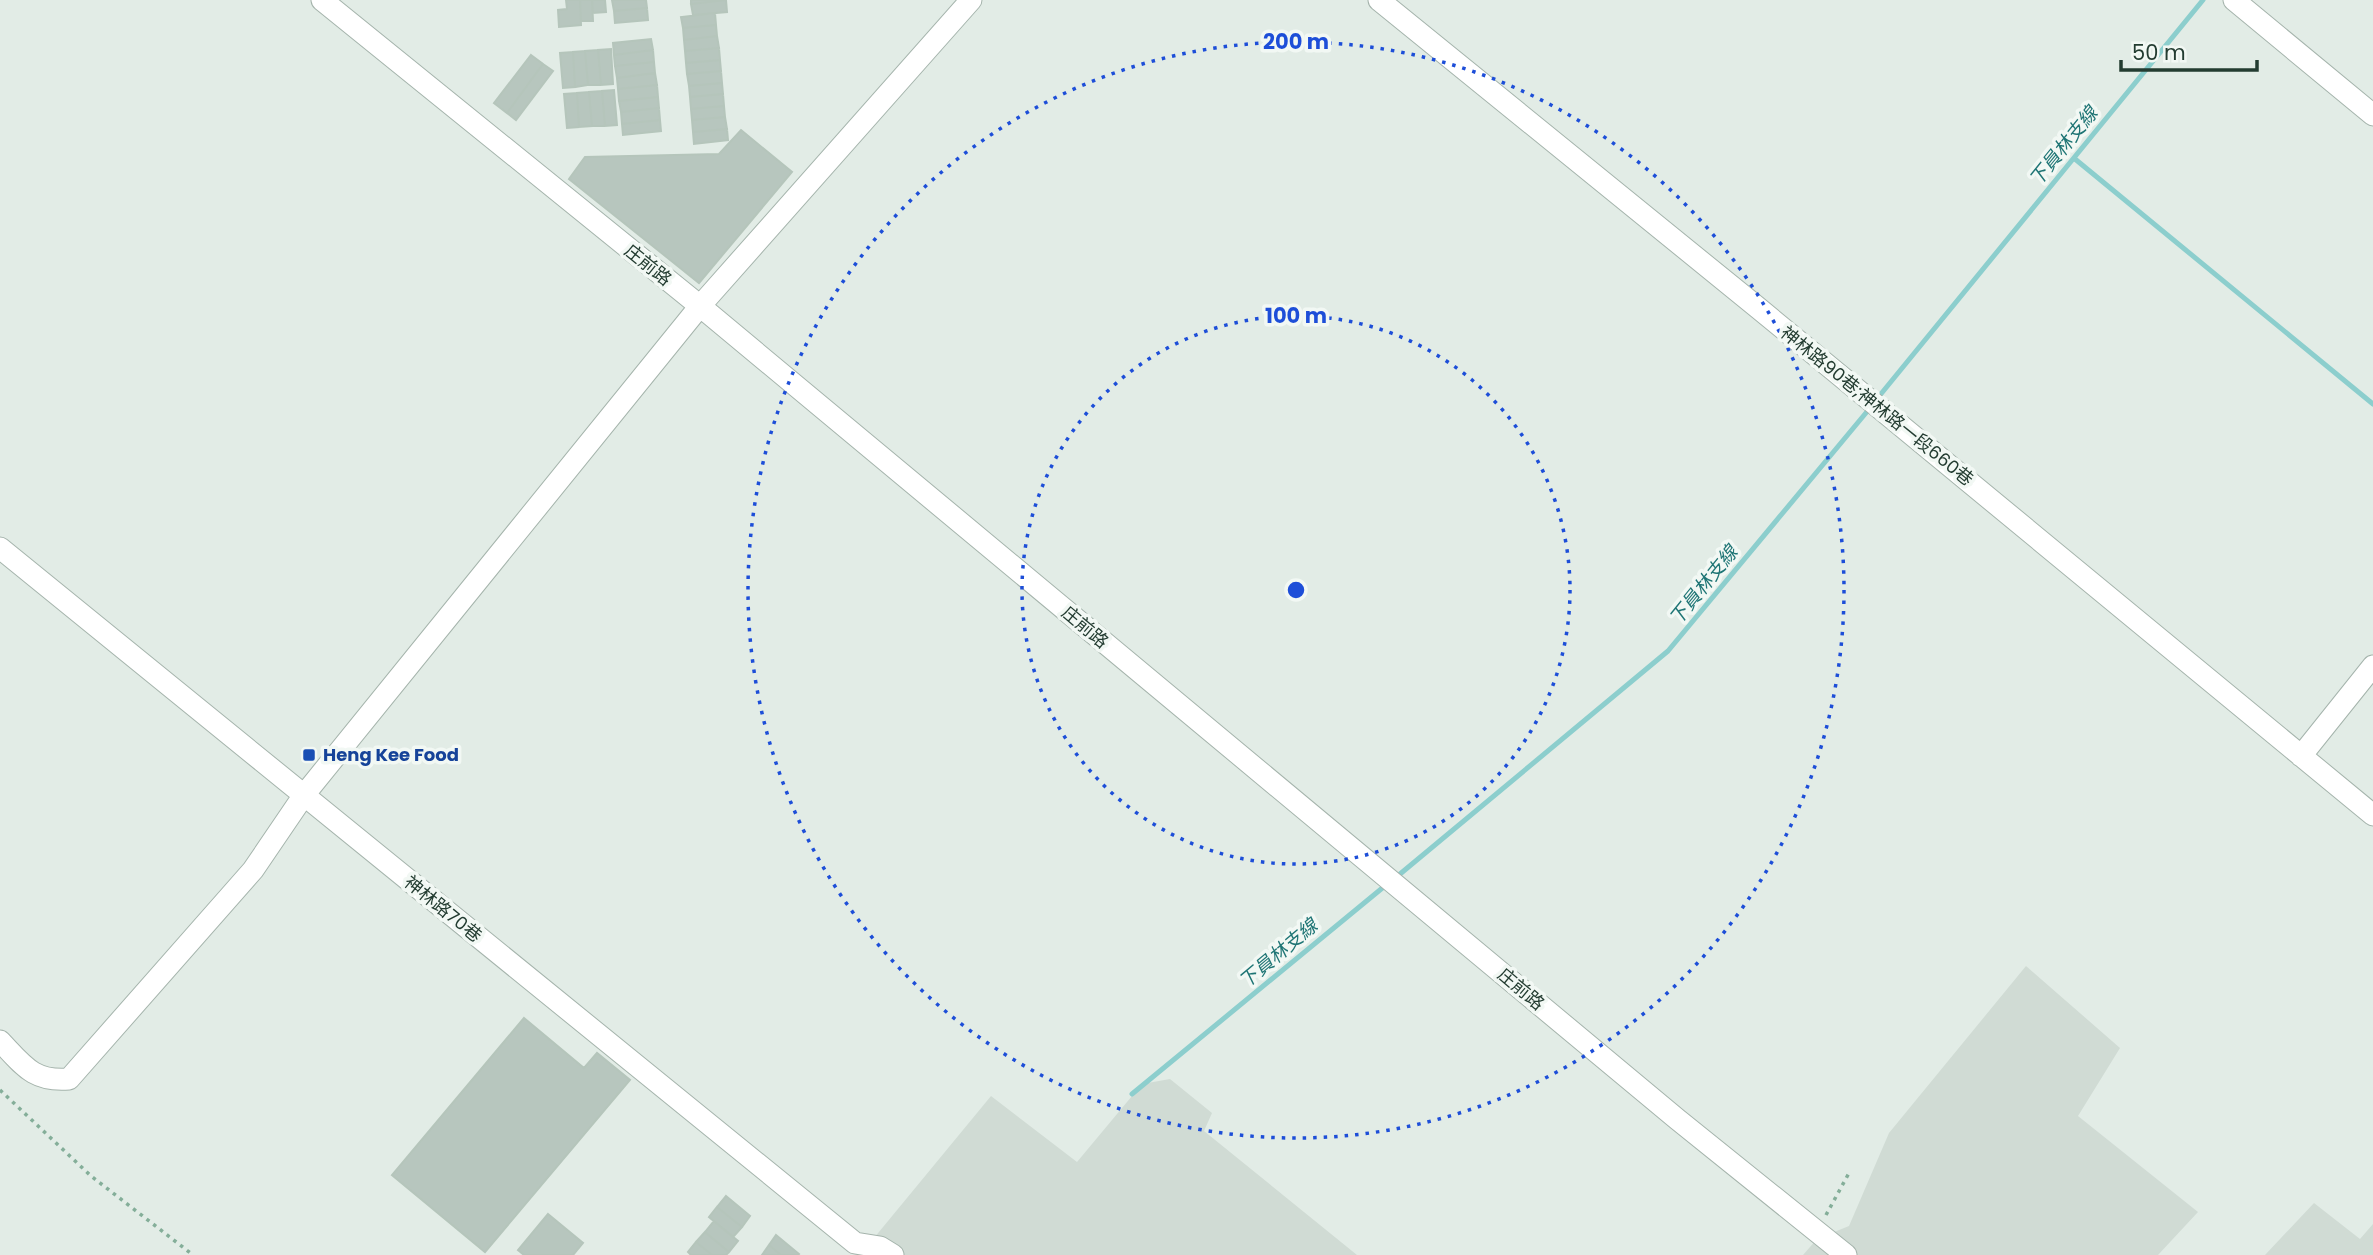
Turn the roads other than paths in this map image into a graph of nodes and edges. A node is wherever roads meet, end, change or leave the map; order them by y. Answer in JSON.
{"nodes":[{"id":1,"x":322,"y":0,"type":"edge"},
{"id":2,"x":971,"y":0,"type":"edge"},
{"id":3,"x":1379,"y":0,"type":"edge"},
{"id":4,"x":2236,"y":2,"type":"edge"},
{"id":5,"x":2373,"y":115,"type":"edge"},
{"id":6,"x":700,"y":306,"type":"junction"},
{"id":7,"x":0,"y":548,"type":"edge"},
{"id":8,"x":2373,"y":666,"type":"edge"},
{"id":9,"x":2301,"y":755,"type":"junction"},
{"id":10,"x":304,"y":795,"type":"junction"},
{"id":11,"x":2373,"y":815,"type":"edge"},
{"id":12,"x":0,"y":1041,"type":"edge"},
{"id":13,"x":893,"y":1255,"type":"edge"},
{"id":14,"x":1846,"y":1255,"type":"edge"}],
"edges":[{"from":1,"to":6,"type":"street","name":"庄前路"},
{"from":2,"to":6,"type":"street"},
{"from":3,"to":9,"type":"street","name":"神林路90巷;神林路一段660巷"},
{"from":4,"to":5,"type":"street"},
{"from":6,"to":10,"type":"street"},
{"from":6,"to":14,"type":"street","name":"庄前路"},
{"from":7,"to":10,"type":"street","name":"神林路70巷"},
{"from":8,"to":9,"type":"street"},
{"from":9,"to":11,"type":"street","name":"神林路90巷;神林路一段660巷"},
{"from":10,"to":12,"type":"street"},
{"from":10,"to":13,"type":"street","name":"神林路70巷"}]}
